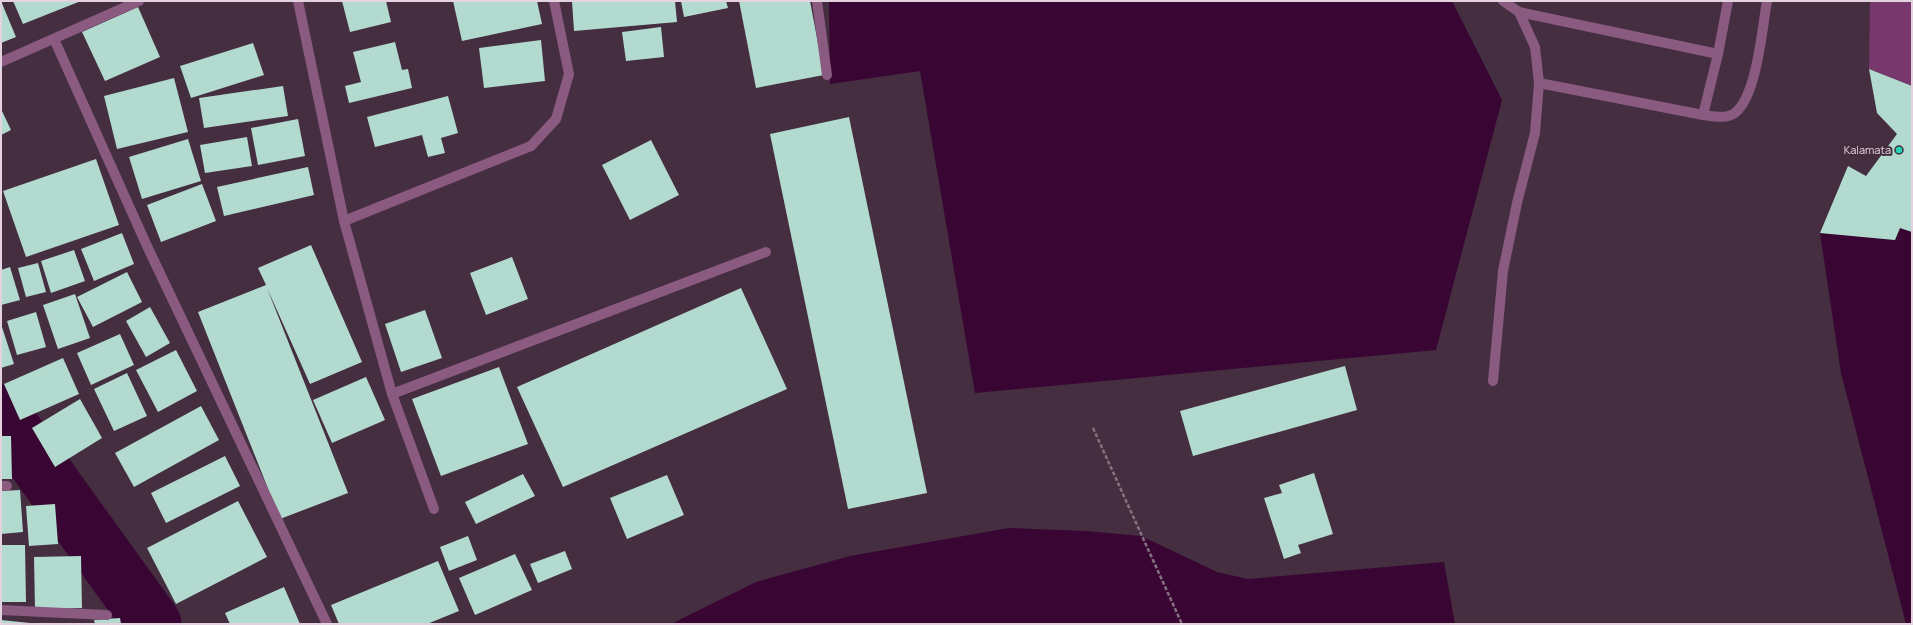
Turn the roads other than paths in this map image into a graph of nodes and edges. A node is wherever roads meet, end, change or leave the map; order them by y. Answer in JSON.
{"nodes":[{"id":1,"x":139,"y":1,"type":"edge"},
{"id":2,"x":298,"y":1,"type":"edge"},
{"id":3,"x":554,"y":1,"type":"edge"},
{"id":4,"x":817,"y":1,"type":"edge"},
{"id":5,"x":1502,"y":1,"type":"edge"},
{"id":6,"x":1728,"y":1,"type":"edge"},
{"id":7,"x":1767,"y":1,"type":"edge"},
{"id":8,"x":1519,"y":12,"type":"junction"},
{"id":9,"x":54,"y":40,"type":"junction"},
{"id":10,"x":1718,"y":54,"type":"junction"},
{"id":11,"x":1,"y":62,"type":"edge"},
{"id":12,"x":827,"y":75,"type":"dead end"},
{"id":13,"x":1539,"y":82,"type":"junction"},
{"id":14,"x":1703,"y":114,"type":"junction"},
{"id":15,"x":344,"y":221,"type":"junction"},
{"id":16,"x":766,"y":252,"type":"dead end"},
{"id":17,"x":1493,"y":381,"type":"dead end"},
{"id":18,"x":392,"y":394,"type":"junction"},
{"id":19,"x":434,"y":509,"type":"dead end"},
{"id":20,"x":1,"y":610,"type":"edge"},
{"id":21,"x":107,"y":615,"type":"dead end"},
{"id":22,"x":327,"y":624,"type":"edge"}],
"edges":[{"from":1,"to":9,"type":"street"},
{"from":2,"to":15,"type":"street"},
{"from":3,"to":15,"type":"street"},
{"from":4,"to":12,"type":"street"},
{"from":5,"to":8,"type":"street"},
{"from":6,"to":10,"type":"street"},
{"from":7,"to":14,"type":"street"},
{"from":8,"to":10,"type":"street"},
{"from":8,"to":13,"type":"street"},
{"from":9,"to":11,"type":"street"},
{"from":9,"to":22,"type":"street"},
{"from":10,"to":14,"type":"street"},
{"from":13,"to":14,"type":"street"},
{"from":13,"to":17,"type":"street"},
{"from":15,"to":18,"type":"street"},
{"from":16,"to":18,"type":"street"},
{"from":18,"to":19,"type":"street"},
{"from":20,"to":21,"type":"street"}]}
